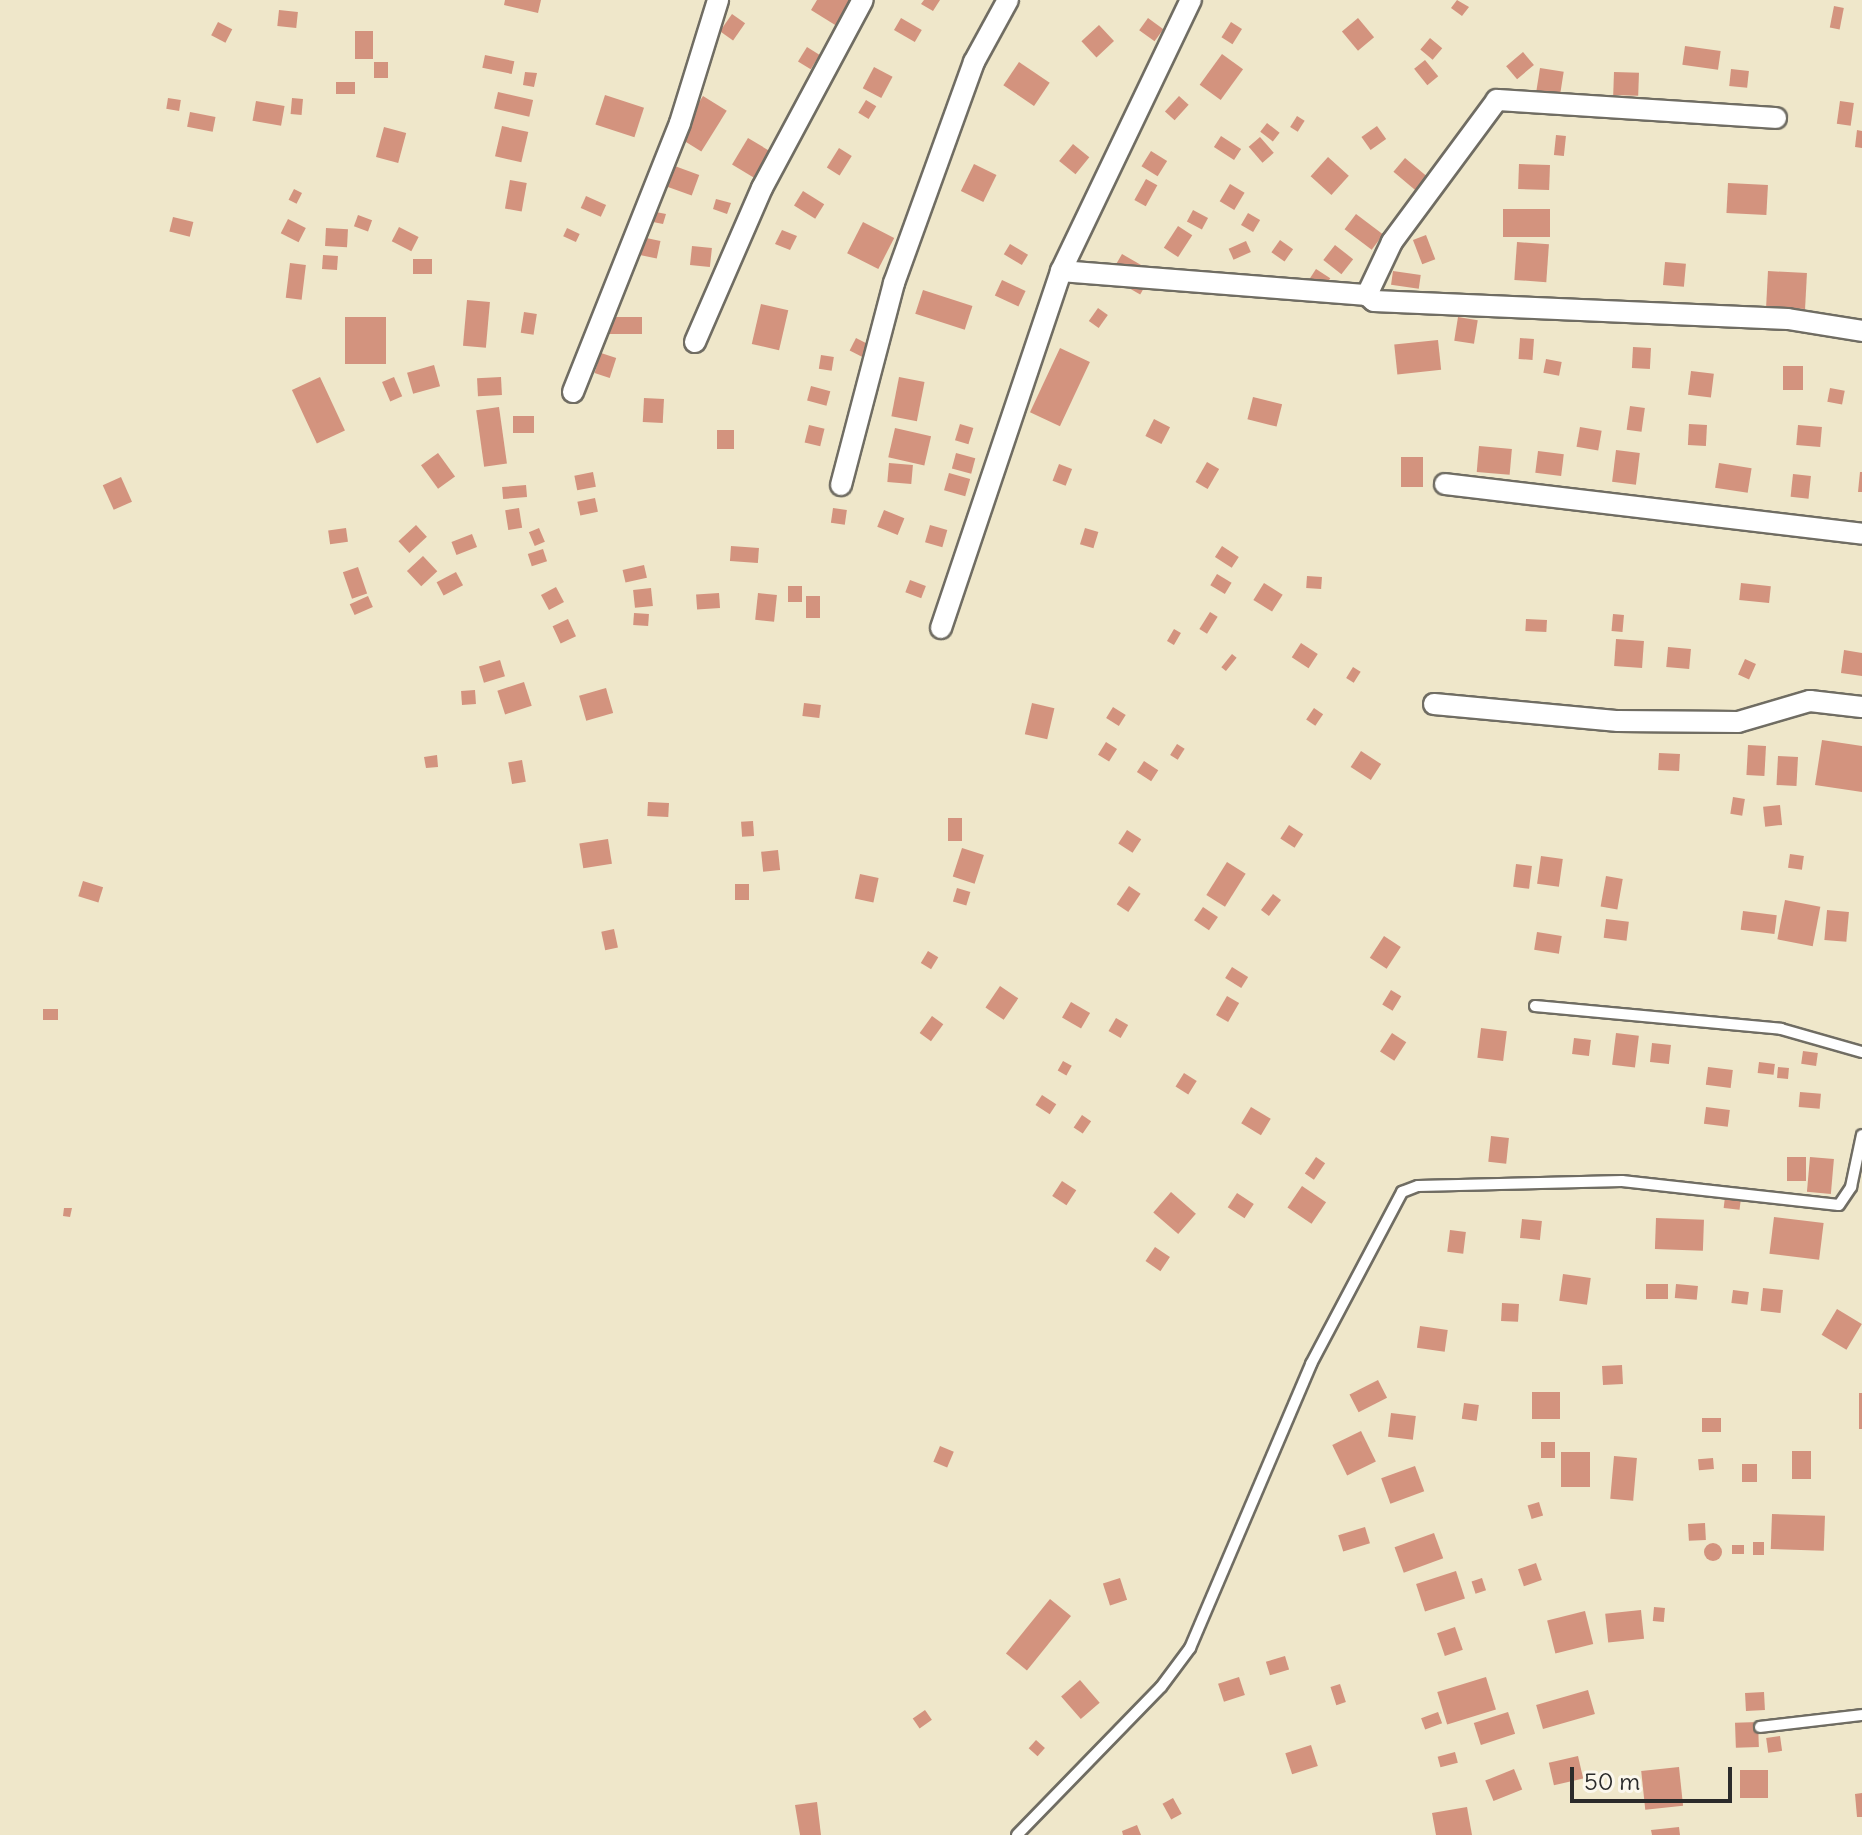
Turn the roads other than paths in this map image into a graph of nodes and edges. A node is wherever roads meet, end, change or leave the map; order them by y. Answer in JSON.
{"nodes":[{"id":1,"x":718,"y":0,"type":"edge"},
{"id":2,"x":863,"y":0,"type":"edge"},
{"id":3,"x":1008,"y":0,"type":"edge"},
{"id":4,"x":1191,"y":0,"type":"edge"},
{"id":5,"x":1776,"y":118,"type":"dead end"},
{"id":6,"x":1061,"y":271,"type":"junction"},
{"id":7,"x":1367,"y":295,"type":"junction"},
{"id":8,"x":1862,"y":331,"type":"edge"},
{"id":9,"x":695,"y":342,"type":"dead end"},
{"id":10,"x":573,"y":392,"type":"dead end"},
{"id":11,"x":1445,"y":484,"type":"dead end"},
{"id":12,"x":841,"y":485,"type":"dead end"},
{"id":13,"x":1862,"y":534,"type":"edge"},
{"id":14,"x":941,"y":628,"type":"dead end"},
{"id":15,"x":1434,"y":704,"type":"dead end"},
{"id":16,"x":1862,"y":707,"type":"edge"},
{"id":17,"x":1535,"y":1006,"type":"dead end"},
{"id":18,"x":1862,"y":1052,"type":"edge"},
{"id":19,"x":1862,"y":1135,"type":"edge"},
{"id":20,"x":1862,"y":1715,"type":"edge"},
{"id":21,"x":1760,"y":1727,"type":"dead end"},
{"id":22,"x":1017,"y":1835,"type":"edge"}],
"edges":[{"from":1,"to":10,"type":"street"},
{"from":2,"to":9,"type":"street"},
{"from":3,"to":12,"type":"street"},
{"from":4,"to":6,"type":"street"},
{"from":5,"to":7,"type":"street"},
{"from":6,"to":7,"type":"street"},
{"from":6,"to":14,"type":"street"},
{"from":7,"to":8,"type":"street"},
{"from":11,"to":13,"type":"street"},
{"from":15,"to":16,"type":"street"},
{"from":17,"to":18,"type":"lane"},
{"from":19,"to":22,"type":"lane"},
{"from":20,"to":21,"type":"lane"}]}
